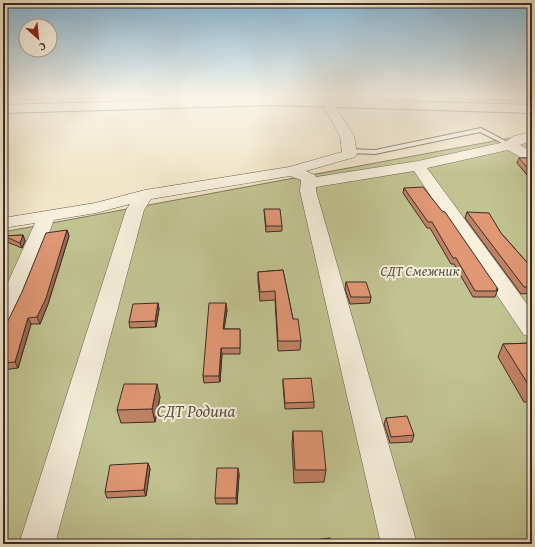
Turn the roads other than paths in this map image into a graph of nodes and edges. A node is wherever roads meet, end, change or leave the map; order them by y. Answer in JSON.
{"nodes":[{"id":1,"x":339,"y":123,"type":"edge"},
{"id":2,"x":532,"y":136,"type":"edge"},
{"id":3,"x":510,"y":145,"type":"junction"},
{"id":4,"x":349,"y":151,"type":"junction"},
{"id":5,"x":532,"y":158,"type":"edge"},
{"id":6,"x":418,"y":166,"type":"junction"},
{"id":7,"x":300,"y":177,"type":"junction"},
{"id":8,"x":145,"y":195,"type":"junction"},
{"id":9,"x":46,"y":218,"type":"junction"},
{"id":10,"x":3,"y":223,"type":"edge"},
{"id":11,"x":3,"y":315,"type":"edge"},
{"id":12,"x":532,"y":329,"type":"edge"},
{"id":13,"x":37,"y":544,"type":"edge"},
{"id":14,"x":399,"y":544,"type":"edge"}],
"edges":[{"from":1,"to":4,"type":"street"},
{"from":2,"to":3,"type":"street"},
{"from":3,"to":4,"type":"lane"},
{"from":3,"to":5,"type":"street"},
{"from":3,"to":6,"type":"street"},
{"from":4,"to":7,"type":"street"},
{"from":6,"to":7,"type":"street"},
{"from":6,"to":12,"type":"street"},
{"from":7,"to":8,"type":"street"},
{"from":7,"to":14,"type":"street"},
{"from":8,"to":9,"type":"street"},
{"from":8,"to":13,"type":"street"},
{"from":9,"to":10,"type":"street"},
{"from":9,"to":11,"type":"street"}]}
